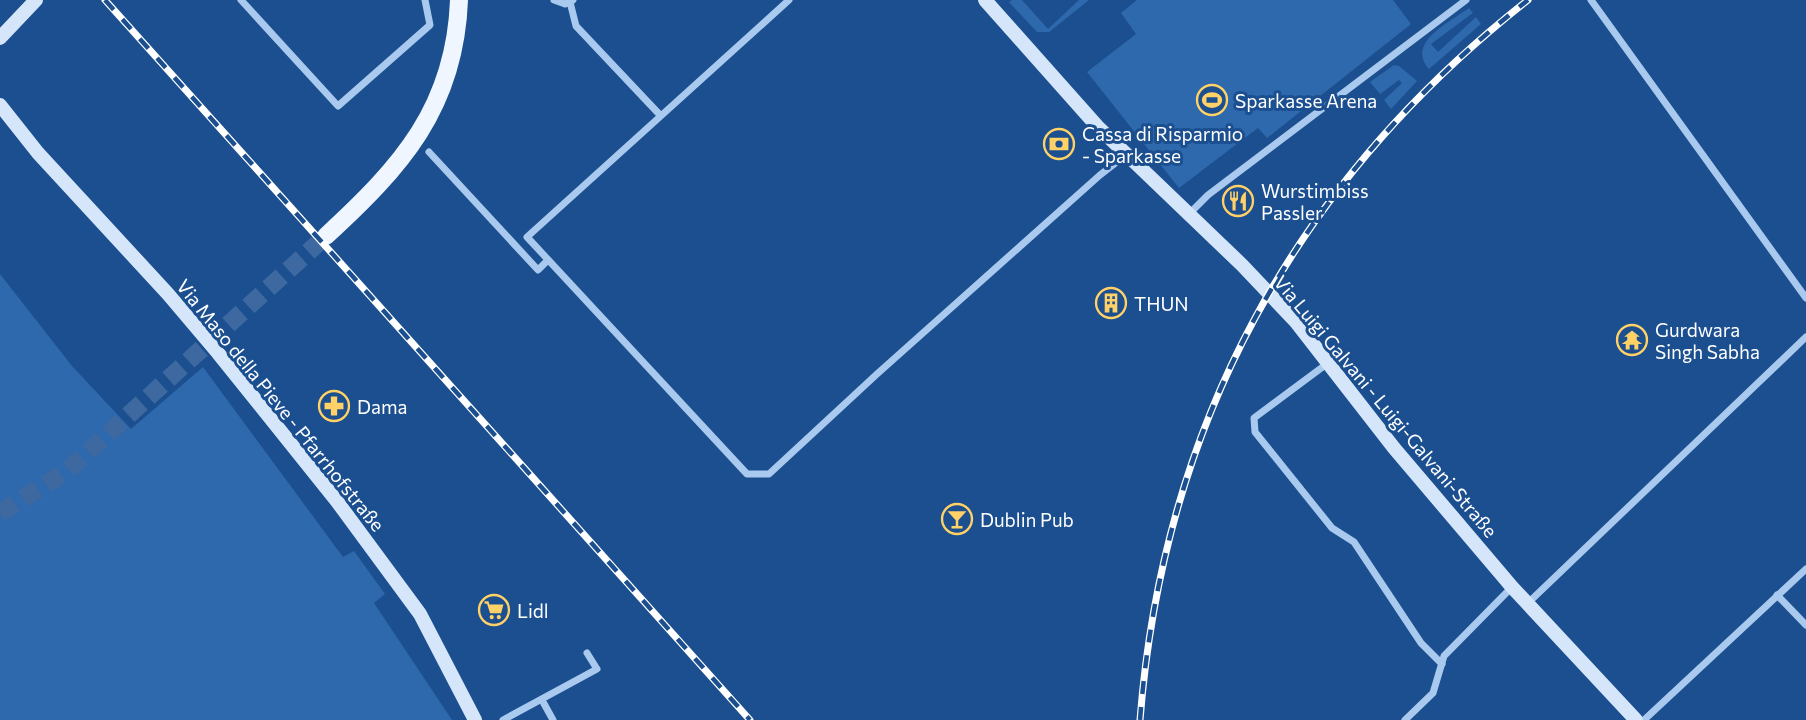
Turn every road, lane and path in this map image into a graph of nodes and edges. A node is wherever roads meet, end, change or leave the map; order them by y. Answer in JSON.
{"nodes":[{"id":1,"x":36,"y":0,"type":"edge"},
{"id":2,"x":241,"y":0,"type":"edge"},
{"id":3,"x":425,"y":0,"type":"edge"},
{"id":4,"x":459,"y":0,"type":"edge"},
{"id":5,"x":554,"y":0,"type":"edge"},
{"id":6,"x":789,"y":0,"type":"edge"},
{"id":7,"x":985,"y":0,"type":"edge"},
{"id":8,"x":1466,"y":0,"type":"edge"},
{"id":9,"x":1591,"y":0,"type":"edge"},
{"id":10,"x":572,"y":1,"type":"edge"},
{"id":11,"x":0,"y":38,"type":"edge"},
{"id":12,"x":0,"y":105,"type":"edge"},
{"id":13,"x":660,"y":115,"type":"junction"},
{"id":14,"x":429,"y":152,"type":"dead end"},
{"id":15,"x":1127,"y":154,"type":"junction"},
{"id":16,"x":1189,"y":214,"type":"junction"},
{"id":17,"x":326,"y":236,"type":"tunnel mouth"},
{"id":18,"x":548,"y":260,"type":"junction"},
{"id":19,"x":1806,"y":298,"type":"edge"},
{"id":20,"x":1806,"y":337,"type":"edge"},
{"id":21,"x":1328,"y":363,"type":"junction"},
{"id":22,"x":1806,"y":569,"type":"edge"},
{"id":23,"x":1512,"y":587,"type":"junction"},
{"id":24,"x":1777,"y":595,"type":"junction"},
{"id":25,"x":1528,"y":603,"type":"junction"},
{"id":26,"x":1806,"y":625,"type":"edge"},
{"id":27,"x":587,"y":653,"type":"dead end"},
{"id":28,"x":1442,"y":664,"type":"junction"},
{"id":29,"x":542,"y":699,"type":"junction"},
{"id":30,"x":475,"y":720,"type":"edge"},
{"id":31,"x":503,"y":720,"type":"edge"},
{"id":32,"x":553,"y":720,"type":"edge"},
{"id":33,"x":1405,"y":720,"type":"edge"},
{"id":34,"x":1636,"y":720,"type":"edge"},
{"id":35,"x":1644,"y":720,"type":"edge"}],
"edges":[{"from":1,"to":11,"type":"main road"},
{"from":2,"to":3,"type":"street"},
{"from":4,"to":17,"type":"main road"},
{"from":5,"to":10,"type":"street"},
{"from":6,"to":13,"type":"street"},
{"from":7,"to":15,"type":"main road","name":"Via Luigi Galvani - Luigi-Galvani-Straße"},
{"from":8,"to":16,"type":"street"},
{"from":9,"to":19,"type":"street"},
{"from":10,"to":13,"type":"street"},
{"from":12,"to":30,"type":"main road","name":"Via Maso della Pieve - Pfarrhofstraße"},
{"from":13,"to":18,"type":"street"},
{"from":14,"to":18,"type":"street"},
{"from":15,"to":16,"type":"main road","name":"Via Luigi Galvani - Luigi-Galvani-Straße"},
{"from":15,"to":18,"type":"street"},
{"from":16,"to":21,"type":"main road","name":"Via Luigi Galvani - Luigi-Galvani-Straße"},
{"from":20,"to":25,"type":"street"},
{"from":21,"to":23,"type":"main road","name":"Via Luigi Galvani - Luigi-Galvani-Straße"},
{"from":21,"to":28,"type":"street"},
{"from":22,"to":24,"type":"street"},
{"from":23,"to":25,"type":"main road","name":"Via Luigi Galvani - Luigi-Galvani-Straße"},
{"from":23,"to":28,"type":"street"},
{"from":24,"to":26,"type":"street"},
{"from":24,"to":35,"type":"street"},
{"from":25,"to":34,"type":"main road","name":"Via Luigi Galvani - Luigi-Galvani-Straße"},
{"from":27,"to":29,"type":"street"},
{"from":28,"to":33,"type":"street"},
{"from":29,"to":31,"type":"street"},
{"from":29,"to":32,"type":"street"}]}
